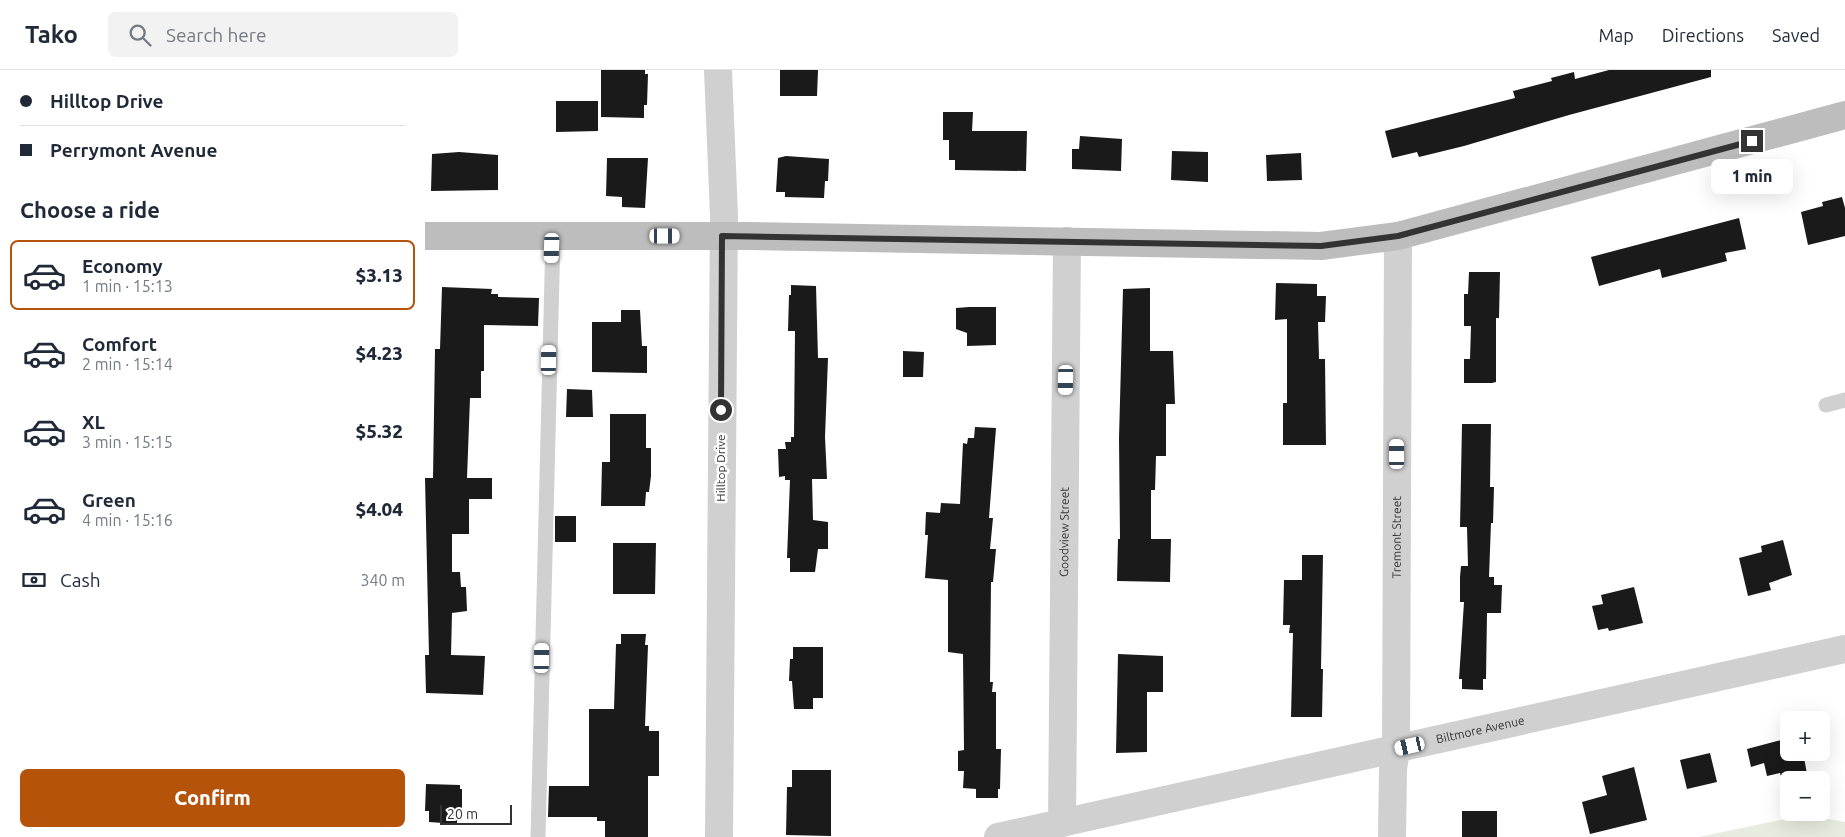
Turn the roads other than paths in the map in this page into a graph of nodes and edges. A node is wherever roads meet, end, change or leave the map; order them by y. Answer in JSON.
{"nodes":[{"id":1,"x":717,"y":70,"type":"edge"},
{"id":2,"x":1845,"y":115,"type":"edge"},
{"id":3,"x":425,"y":236,"type":"edge"},
{"id":4,"x":553,"y":236,"type":"junction"},
{"id":5,"x":722,"y":236,"type":"junction"},
{"id":6,"x":1398,"y":236,"type":"junction"},
{"id":7,"x":1067,"y":241,"type":"junction"},
{"id":8,"x":1845,"y":400,"type":"edge"},
{"id":9,"x":1826,"y":404,"type":"dead end"},
{"id":10,"x":1845,"y":649,"type":"edge"},
{"id":11,"x":1396,"y":750,"type":"junction"},
{"id":12,"x":1062,"y":823,"type":"junction"},
{"id":13,"x":538,"y":837,"type":"edge"},
{"id":14,"x":719,"y":837,"type":"edge"},
{"id":15,"x":998,"y":837,"type":"edge"},
{"id":16,"x":1391,"y":837,"type":"edge"}],
"edges":[{"from":1,"to":5,"type":"street","name":"Hilltop Drive"},
{"from":2,"to":6,"type":"street"},
{"from":3,"to":4,"type":"street"},
{"from":4,"to":5,"type":"street"},
{"from":4,"to":13,"type":"lane"},
{"from":5,"to":7,"type":"street"},
{"from":5,"to":14,"type":"street","name":"Hilltop Drive"},
{"from":6,"to":7,"type":"street"},
{"from":6,"to":11,"type":"street","name":"Tremont Street"},
{"from":7,"to":12,"type":"street","name":"Goodview Street"},
{"from":8,"to":9,"type":"lane"},
{"from":10,"to":11,"type":"street","name":"Biltmore Avenue"},
{"from":11,"to":12,"type":"street","name":"Biltmore Avenue"},
{"from":11,"to":16,"type":"street","name":"Tremont Street"},
{"from":12,"to":15,"type":"street","name":"Biltmore Avenue"}]}
